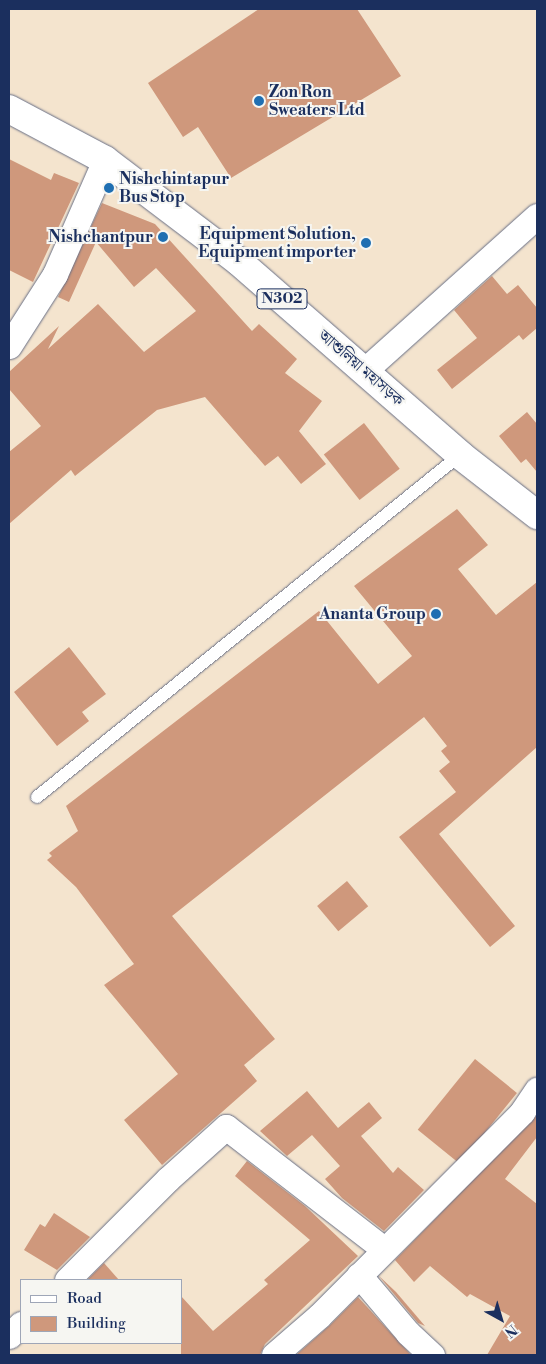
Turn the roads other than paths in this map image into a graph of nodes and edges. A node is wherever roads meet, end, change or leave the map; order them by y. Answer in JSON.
{"nodes":[{"id":1,"x":9,"y":109,"type":"edge"},
{"id":2,"x":105,"y":160,"type":"junction"},
{"id":3,"x":537,"y":216,"type":"edge"},
{"id":4,"x":9,"y":346,"type":"edge"},
{"id":5,"x":364,"y":371,"type":"junction"},
{"id":6,"x":460,"y":455,"type":"junction"},
{"id":7,"x":537,"y":514,"type":"edge"},
{"id":8,"x":36,"y":797,"type":"dead end"},
{"id":9,"x":537,"y":1090,"type":"edge"},
{"id":10,"x":384,"y":1249,"type":"junction"},
{"id":11,"x":359,"y":1275,"type":"junction"},
{"id":12,"x":68,"y":1279,"type":"edge"},
{"id":13,"x":20,"y":1325,"type":"edge"},
{"id":14,"x":9,"y":1336,"type":"edge"},
{"id":15,"x":274,"y":1355,"type":"edge"},
{"id":16,"x":432,"y":1355,"type":"edge"}],
"edges":[{"from":1,"to":2,"type":"highway","name":"আশুলিয়া মহাসড়ক","number":"N302"},
{"from":2,"to":4,"type":"street"},
{"from":2,"to":5,"type":"highway","name":"আশুলিয়া মহাসড়ক","number":"N302"},
{"from":3,"to":5,"type":"street"},
{"from":5,"to":6,"type":"highway","name":"আশুলিয়া মহাসড়ক","number":"N302"},
{"from":6,"to":7,"type":"highway","name":"আশুলিয়া মহাসড়ক","number":"N302"},
{"from":6,"to":8,"type":"lane"},
{"from":9,"to":10,"type":"street"},
{"from":10,"to":11,"type":"street"},
{"from":10,"to":12,"type":"street"},
{"from":11,"to":15,"type":"street"},
{"from":11,"to":16,"type":"street"},
{"from":13,"to":14,"type":"street"}]}
